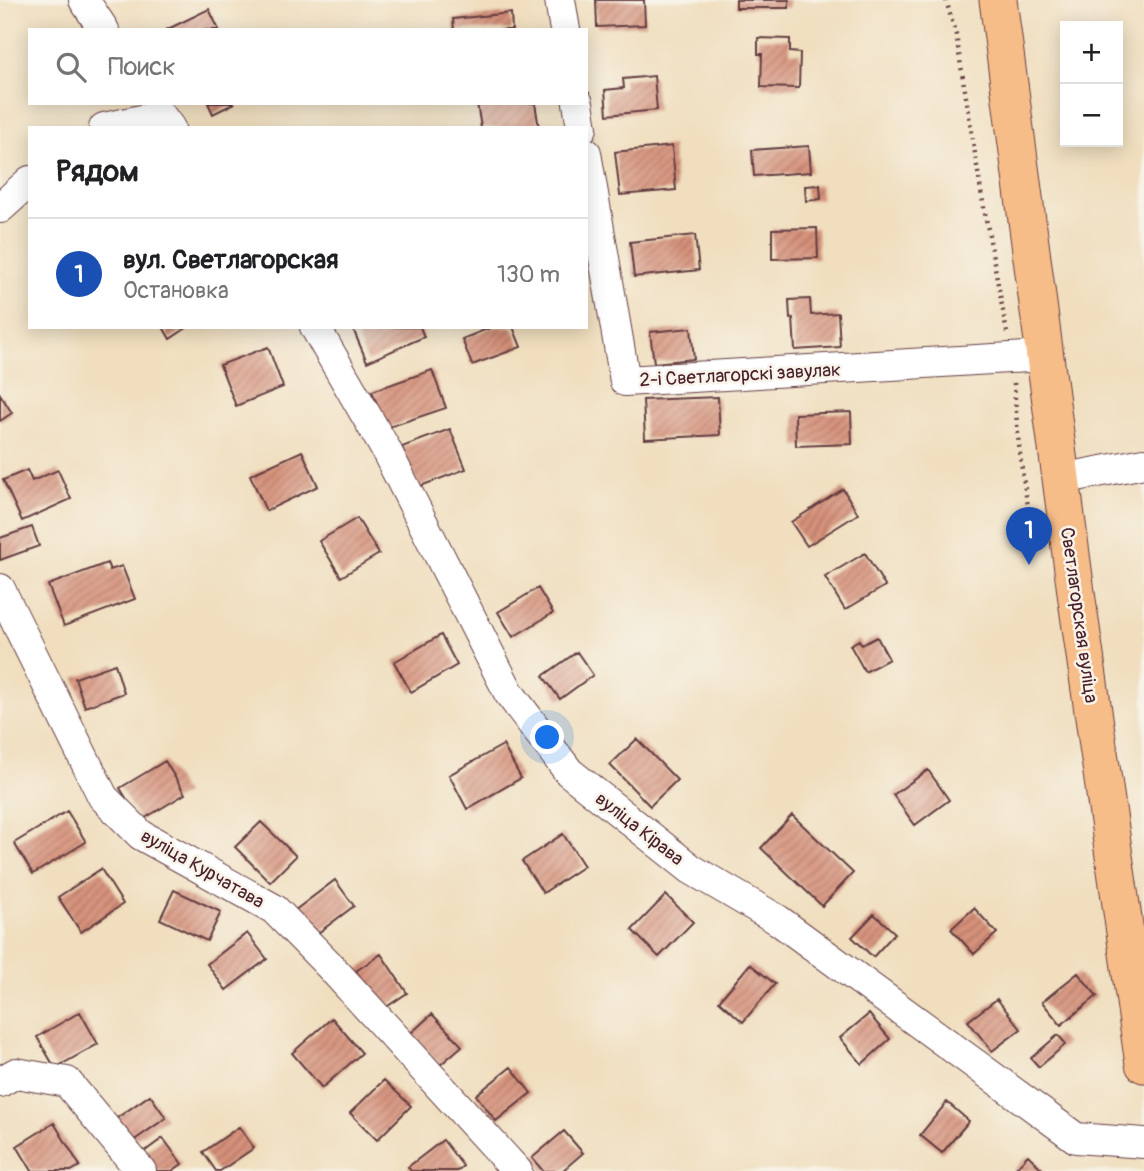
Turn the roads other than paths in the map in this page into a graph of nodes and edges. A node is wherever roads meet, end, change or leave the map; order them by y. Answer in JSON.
{"nodes":[{"id":1,"x":84,"y":0,"type":"edge"},
{"id":2,"x":561,"y":0,"type":"edge"},
{"id":3,"x":998,"y":0,"type":"edge"},
{"id":4,"x":103,"y":28,"type":"edge"},
{"id":5,"x":565,"y":28,"type":"edge"},
{"id":6,"x":578,"y":105,"type":"edge"},
{"id":7,"x":161,"y":116,"type":"edge"},
{"id":8,"x":114,"y":126,"type":"edge"},
{"id":9,"x":582,"y":126,"type":"edge"},
{"id":10,"x":588,"y":165,"type":"edge"},
{"id":11,"x":28,"y":183,"type":"edge"},
{"id":12,"x":0,"y":208,"type":"edge"},
{"id":13,"x":315,"y":329,"type":"edge"},
{"id":14,"x":1028,"y":357,"type":"junction"},
{"id":15,"x":1144,"y":463,"type":"edge"},
{"id":16,"x":1061,"y":479,"type":"junction"},
{"id":17,"x":0,"y":589,"type":"edge"},
{"id":18,"x":1139,"y":983,"type":"edge"},
{"id":19,"x":1144,"y":1064,"type":"edge"},
{"id":20,"x":0,"y":1082,"type":"edge"},
{"id":21,"x":1144,"y":1143,"type":"edge"},
{"id":22,"x":141,"y":1171,"type":"edge"},
{"id":23,"x":517,"y":1171,"type":"edge"}],
"edges":[{"from":1,"to":4,"type":"street"},
{"from":2,"to":5,"type":"street"},
{"from":3,"to":14,"type":"main road","name":"Светлагорская вуліца"},
{"from":6,"to":9,"type":"street"},
{"from":7,"to":8,"type":"street"},
{"from":10,"to":14,"type":"street","name":"2-і Светлагорскі завулак"},
{"from":11,"to":12,"type":"street"},
{"from":13,"to":21,"type":"street","name":"вуліца Кірава"},
{"from":14,"to":16,"type":"main road","name":"Светлагорская вуліца"},
{"from":15,"to":16,"type":"street"},
{"from":16,"to":18,"type":"main road","name":"Светлагорская вуліца"},
{"from":17,"to":23,"type":"street","name":"вуліца Курчатава"},
{"from":18,"to":19,"type":"main road","name":"Светлагорская вуліца"},
{"from":20,"to":22,"type":"street"}]}
